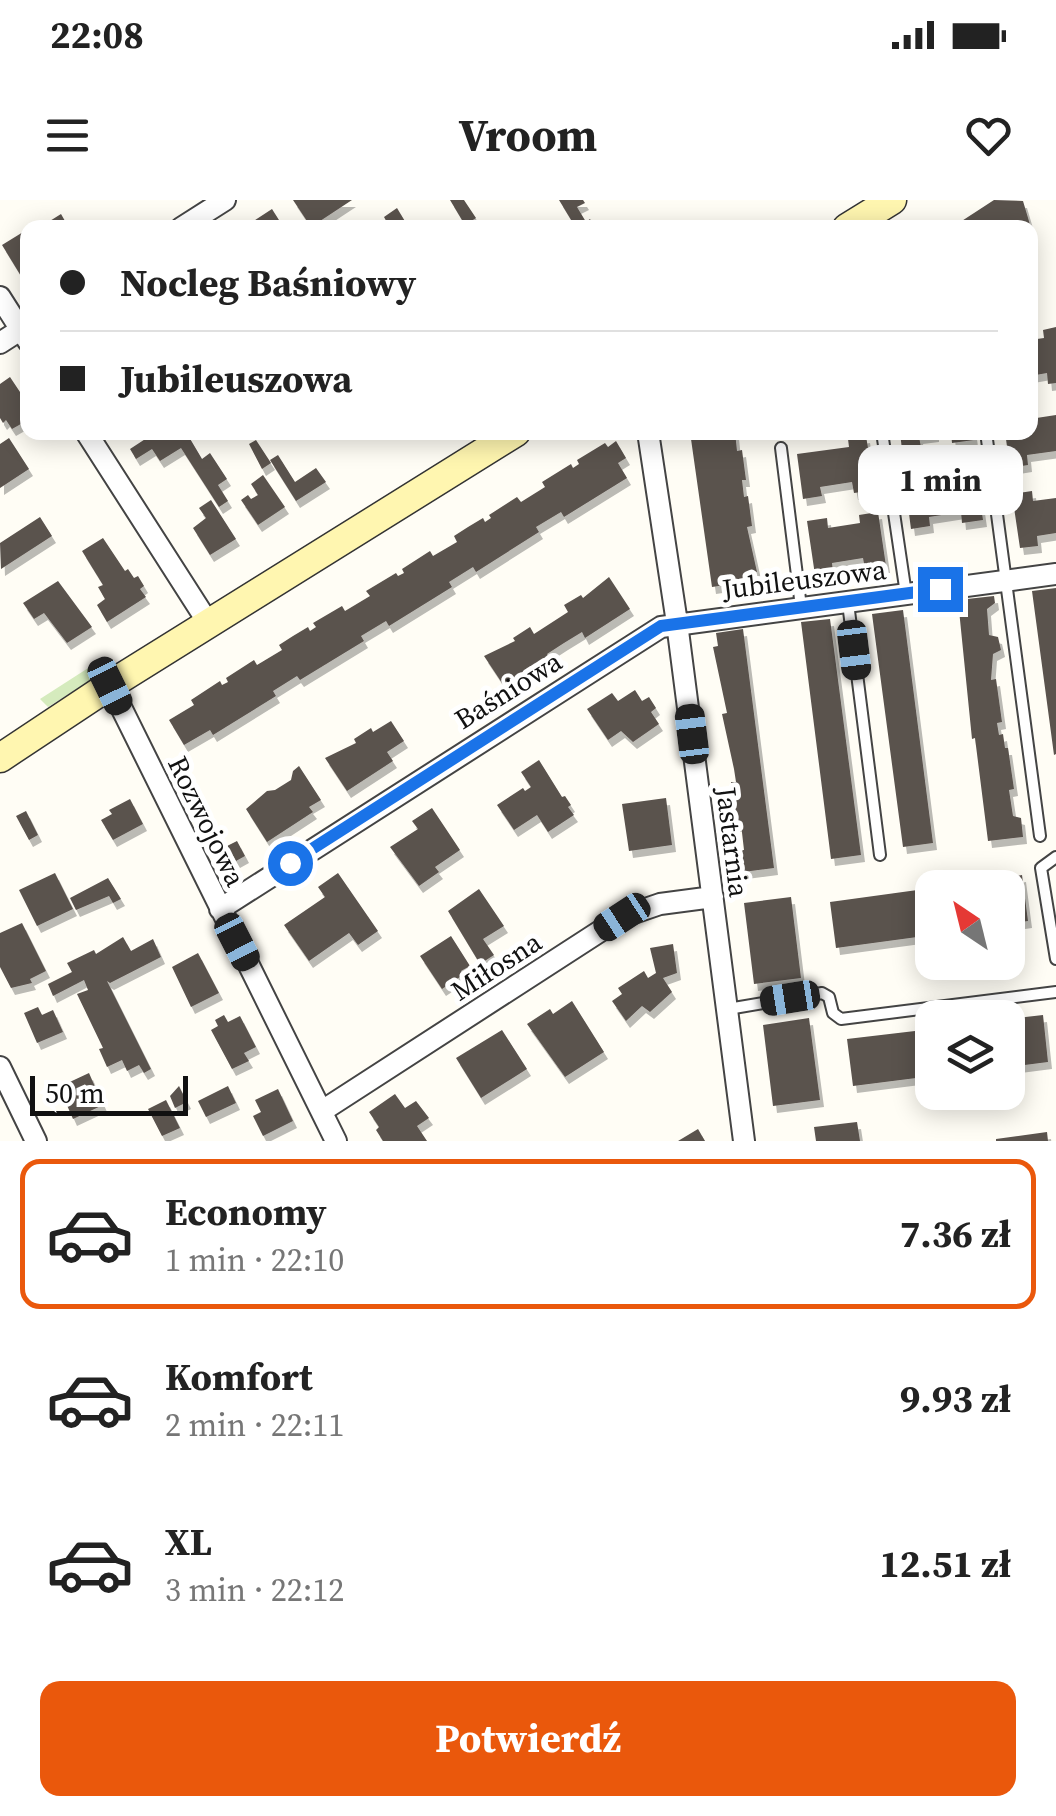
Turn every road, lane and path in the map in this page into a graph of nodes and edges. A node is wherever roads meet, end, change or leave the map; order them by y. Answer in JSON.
{"nodes":[{"id":1,"x":225,"y":200,"type":"edge"},
{"id":2,"x":892,"y":200,"type":"edge"},
{"id":3,"x":194,"y":220,"type":"edge"},
{"id":4,"x":860,"y":220,"type":"edge"},
{"id":5,"x":0,"y":297,"type":"edge"},
{"id":6,"x":20,"y":325,"type":"edge"},
{"id":7,"x":91,"y":440,"type":"edge"},
{"id":8,"x":503,"y":440,"type":"edge"},
{"id":9,"x":649,"y":440,"type":"edge"},
{"id":10,"x":883,"y":440,"type":"edge"},
{"id":11,"x":987,"y":440,"type":"edge"},
{"id":12,"x":781,"y":448,"type":"dead end"},
{"id":13,"x":1056,"y":574,"type":"edge"},
{"id":14,"x":1007,"y":580,"type":"junction"},
{"id":15,"x":906,"y":594,"type":"junction"},
{"id":16,"x":848,"y":601,"type":"junction"},
{"id":17,"x":801,"y":607,"type":"junction"},
{"id":18,"x":678,"y":622,"type":"junction"},
{"id":19,"x":209,"y":624,"type":"junction"},
{"id":20,"x":110,"y":686,"type":"junction"},
{"id":21,"x":0,"y":758,"type":"edge"},
{"id":22,"x":1040,"y":836,"type":"dead end"},
{"id":23,"x":880,"y":855,"type":"dead end"},
{"id":24,"x":1056,"y":857,"type":"edge"},
{"id":25,"x":713,"y":896,"type":"junction"},
{"id":26,"x":220,"y":909,"type":"junction"},
{"id":27,"x":1056,"y":959,"type":"edge"},
{"id":28,"x":1056,"y":992,"type":"edge"},
{"id":29,"x":727,"y":1009,"type":"junction"},
{"id":30,"x":0,"y":1068,"type":"edge"},
{"id":31,"x":322,"y":1111,"type":"junction"},
{"id":32,"x":36,"y":1141,"type":"edge"},
{"id":33,"x":336,"y":1141,"type":"edge"},
{"id":34,"x":744,"y":1141,"type":"edge"}],
"edges":[{"from":1,"to":3,"type":"street"},
{"from":2,"to":4,"type":"street"},
{"from":5,"to":6,"type":"street"},
{"from":7,"to":19,"type":"street"},
{"from":8,"to":19,"type":"street"},
{"from":9,"to":18,"type":"street","name":"Jastarnia"},
{"from":10,"to":15,"type":"lane"},
{"from":11,"to":14,"type":"lane"},
{"from":12,"to":17,"type":"lane"},
{"from":13,"to":14,"type":"street","name":"Jubileuszowa"},
{"from":14,"to":15,"type":"street","name":"Jubileuszowa"},
{"from":14,"to":22,"type":"lane"},
{"from":15,"to":16,"type":"street","name":"Jubileuszowa"},
{"from":16,"to":17,"type":"street","name":"Jubileuszowa"},
{"from":16,"to":23,"type":"lane"},
{"from":17,"to":18,"type":"street","name":"Jubileuszowa"},
{"from":18,"to":25,"type":"street","name":"Jastarnia"},
{"from":18,"to":26,"type":"street","name":"Baśniowa"},
{"from":19,"to":20,"type":"street"},
{"from":20,"to":21,"type":"street"},
{"from":20,"to":26,"type":"street","name":"Rozwojowa"},
{"from":24,"to":27,"type":"lane"},
{"from":25,"to":29,"type":"street","name":"Jastarnia"},
{"from":25,"to":31,"type":"street","name":"Miłosna"},
{"from":26,"to":31,"type":"street","name":"Rozwojowa"},
{"from":28,"to":29,"type":"lane"},
{"from":29,"to":34,"type":"street","name":"Jastarnia"},
{"from":30,"to":32,"type":"street"},
{"from":31,"to":33,"type":"street","name":"Rozwojowa"}]}
